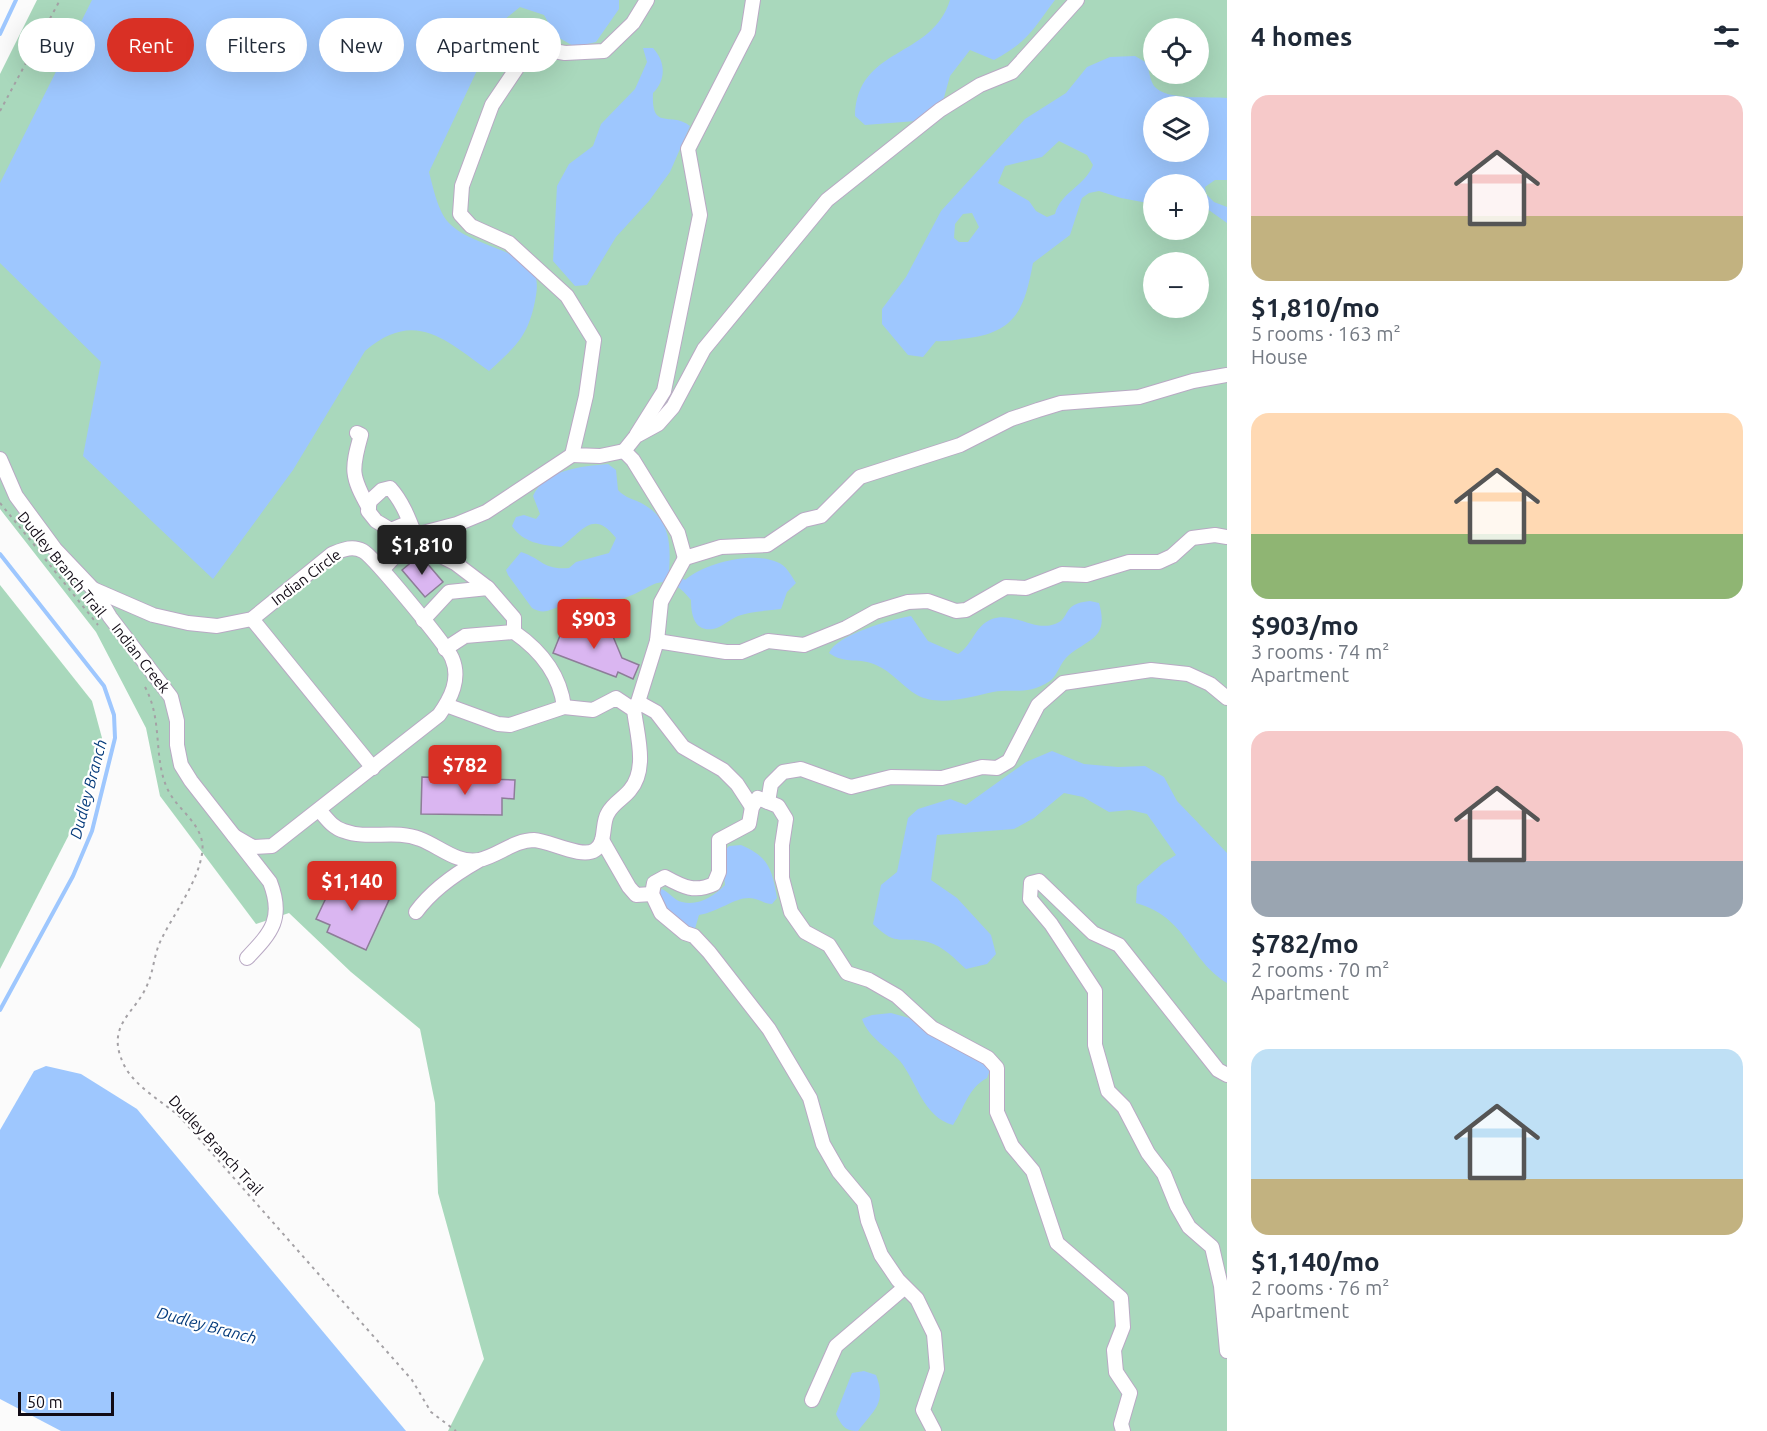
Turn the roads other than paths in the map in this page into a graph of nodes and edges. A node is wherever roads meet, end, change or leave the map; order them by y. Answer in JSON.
{"nodes":[{"id":1,"x":647,"y":0,"type":"edge"},
{"id":2,"x":753,"y":0,"type":"edge"},
{"id":3,"x":1077,"y":0,"type":"edge"},
{"id":4,"x":1227,"y":375,"type":"edge"},
{"id":5,"x":357,"y":433,"type":"dead end"},
{"id":6,"x":636,"y":436,"type":"junction"},
{"id":7,"x":624,"y":451,"type":"junction"},
{"id":8,"x":572,"y":455,"type":"junction"},
{"id":9,"x":0,"y":459,"type":"edge"},
{"id":10,"x":369,"y":508,"type":"junction"},
{"id":11,"x":413,"y":531,"type":"junction"},
{"id":12,"x":1227,"y":537,"type":"edge"},
{"id":13,"x":685,"y":558,"type":"junction"},
{"id":14,"x":382,"y":569,"type":"junction"},
{"id":15,"x":488,"y":588,"type":"junction"},
{"id":16,"x":93,"y":589,"type":"junction"},
{"id":17,"x":252,"y":619,"type":"junction"},
{"id":18,"x":423,"y":620,"type":"junction"},
{"id":19,"x":514,"y":632,"type":"junction"},
{"id":20,"x":657,"y":641,"type":"junction"},
{"id":21,"x":445,"y":649,"type":"junction"},
{"id":22,"x":1227,"y":698,"type":"edge"},
{"id":23,"x":446,"y":705,"type":"junction"},
{"id":24,"x":636,"y":706,"type":"junction"},
{"id":25,"x":564,"y":707,"type":"junction"},
{"id":26,"x":373,"y":768,"type":"junction"},
{"id":27,"x":768,"y":802,"type":"junction"},
{"id":28,"x":752,"y":807,"type":"junction"},
{"id":29,"x":320,"y":811,"type":"junction"},
{"id":30,"x":234,"y":836,"type":"junction"},
{"id":31,"x":602,"y":840,"type":"junction"},
{"id":32,"x":480,"y":860,"type":"junction"},
{"id":33,"x":652,"y":894,"type":"junction"},
{"id":34,"x":416,"y":912,"type":"dead end"},
{"id":35,"x":247,"y":958,"type":"dead end"},
{"id":36,"x":1227,"y":1075,"type":"edge"},
{"id":37,"x":904,"y":1288,"type":"junction"},
{"id":38,"x":1227,"y":1351,"type":"edge"},
{"id":39,"x":812,"y":1400,"type":"dead end"},
{"id":40,"x":934,"y":1431,"type":"edge"},
{"id":41,"x":1123,"y":1431,"type":"edge"}],
"edges":[{"from":1,"to":8,"type":"lane"},
{"from":2,"to":6,"type":"lane"},
{"from":3,"to":6,"type":"lane"},
{"from":4,"to":13,"type":"lane"},
{"from":5,"to":10,"type":"lane"},
{"from":6,"to":7,"type":"lane"},
{"from":7,"to":8,"type":"lane"},
{"from":7,"to":13,"type":"lane"},
{"from":8,"to":11,"type":"lane"},
{"from":9,"to":16,"type":"lane","name":"Indian Creek"},
{"from":10,"to":11,"type":"lane"},
{"from":10,"to":11,"type":"lane"},
{"from":11,"to":14,"type":"lane"},
{"from":11,"to":15,"type":"lane"},
{"from":12,"to":20,"type":"lane"},
{"from":13,"to":20,"type":"lane"},
{"from":14,"to":17,"type":"lane","name":"Indian Circle"},
{"from":14,"to":18,"type":"lane","name":"Indian Circle"},
{"from":15,"to":18,"type":"lane"},
{"from":15,"to":19,"type":"lane"},
{"from":16,"to":17,"type":"lane","name":"Indian Circle"},
{"from":16,"to":30,"type":"lane","name":"Indian Creek"},
{"from":17,"to":26,"type":"lane"},
{"from":18,"to":21,"type":"lane","name":"Indian Circle"},
{"from":19,"to":21,"type":"lane"},
{"from":19,"to":25,"type":"lane"},
{"from":20,"to":24,"type":"lane"},
{"from":21,"to":23,"type":"lane","name":"Indian Circle"},
{"from":22,"to":27,"type":"lane"},
{"from":23,"to":25,"type":"lane"},
{"from":23,"to":26,"type":"lane","name":"Indian Circle"},
{"from":24,"to":25,"type":"lane"},
{"from":24,"to":28,"type":"lane"},
{"from":24,"to":31,"type":"lane"},
{"from":26,"to":29,"type":"lane","name":"Indian Circle"},
{"from":27,"to":28,"type":"lane"},
{"from":27,"to":41,"type":"lane"},
{"from":28,"to":33,"type":"lane"},
{"from":29,"to":30,"type":"lane","name":"Indian Circle"},
{"from":29,"to":32,"type":"lane"},
{"from":30,"to":35,"type":"lane","name":"Indian Creek"},
{"from":31,"to":32,"type":"lane"},
{"from":31,"to":33,"type":"lane"},
{"from":32,"to":34,"type":"lane"},
{"from":33,"to":37,"type":"lane"},
{"from":36,"to":38,"type":"lane"},
{"from":37,"to":39,"type":"lane"},
{"from":37,"to":40,"type":"lane"}]}
